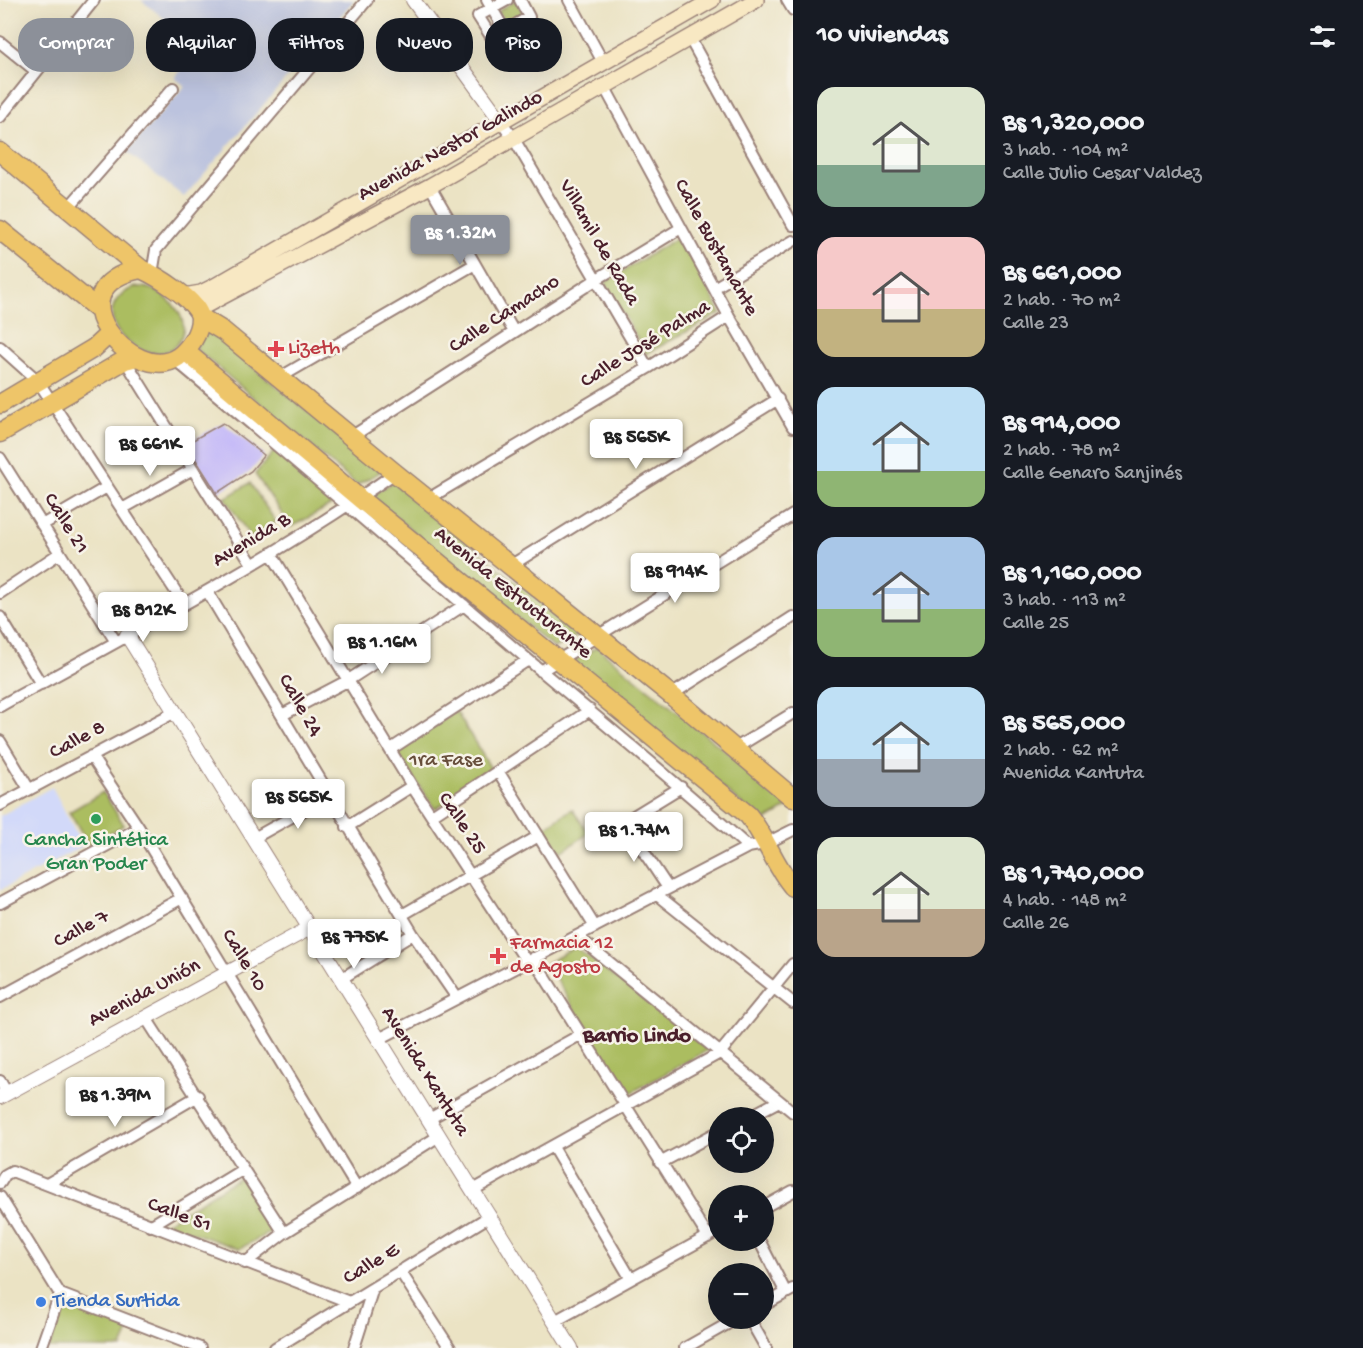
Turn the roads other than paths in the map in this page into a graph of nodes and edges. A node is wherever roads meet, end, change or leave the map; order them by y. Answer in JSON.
{"nodes":[{"id":1,"x":367,"y":0,"type":"edge"},
{"id":2,"x":413,"y":0,"type":"edge"},
{"id":3,"x":507,"y":0,"type":"edge"},
{"id":4,"x":520,"y":0,"type":"edge"},
{"id":5,"x":568,"y":0,"type":"edge"},
{"id":6,"x":712,"y":0,"type":"edge"},
{"id":7,"x":756,"y":0,"type":"edge"},
{"id":8,"x":787,"y":0,"type":"edge"},
{"id":9,"x":88,"y":2,"type":"edge"},
{"id":10,"x":489,"y":5,"type":"edge"},
{"id":11,"x":793,"y":10,"type":"edge"},
{"id":12,"x":76,"y":18,"type":"edge"},
{"id":13,"x":689,"y":38,"type":"junction"},
{"id":14,"x":0,"y":42,"type":"edge"},
{"id":15,"x":18,"y":56,"type":"edge"},
{"id":16,"x":603,"y":62,"type":"junction"},
{"id":17,"x":35,"y":72,"type":"edge"},
{"id":18,"x":604,"y":86,"type":"junction"},
{"id":19,"x":173,"y":88,"type":"dead end"},
{"id":20,"x":0,"y":117,"type":"edge"},
{"id":21,"x":501,"y":121,"type":"junction"},
{"id":22,"x":514,"y":139,"type":"junction"},
{"id":23,"x":0,"y":152,"type":"edge"},
{"id":24,"x":430,"y":186,"type":"junction"},
{"id":25,"x":68,"y":208,"type":"junction"},
{"id":26,"x":793,"y":225,"type":"edge"},
{"id":27,"x":681,"y":228,"type":"junction"},
{"id":28,"x":0,"y":230,"type":"edge"},
{"id":29,"x":793,"y":241,"type":"edge"},
{"id":30,"x":475,"y":264,"type":"junction"},
{"id":31,"x":147,"y":271,"type":"junction"},
{"id":32,"x":597,"y":279,"type":"junction"},
{"id":33,"x":714,"y":288,"type":"junction"},
{"id":34,"x":184,"y":296,"type":"junction"},
{"id":35,"x":99,"y":310,"type":"junction"},
{"id":36,"x":198,"y":314,"type":"junction"},
{"id":37,"x":729,"y":316,"type":"junction"},
{"id":38,"x":514,"y":332,"type":"junction"},
{"id":39,"x":109,"y":334,"type":"junction"},
{"id":40,"x":0,"y":347,"type":"edge"},
{"id":41,"x":179,"y":355,"type":"junction"},
{"id":42,"x":11,"y":356,"type":"junction"},
{"id":43,"x":131,"y":359,"type":"junction"},
{"id":44,"x":0,"y":362,"type":"edge"},
{"id":45,"x":648,"y":368,"type":"junction"},
{"id":46,"x":279,"y":378,"type":"junction"},
{"id":47,"x":38,"y":381,"type":"junction"},
{"id":48,"x":778,"y":399,"type":"junction"},
{"id":49,"x":52,"y":402,"type":"junction"},
{"id":50,"x":0,"y":404,"type":"edge"},
{"id":51,"x":793,"y":427,"type":"edge"},
{"id":52,"x":0,"y":433,"type":"edge"},
{"id":53,"x":351,"y":437,"type":"junction"},
{"id":54,"x":0,"y":458,"type":"edge"},
{"id":55,"x":193,"y":469,"type":"junction"},
{"id":56,"x":395,"y":473,"type":"junction"},
{"id":57,"x":107,"y":487,"type":"junction"},
{"id":58,"x":428,"y":499,"type":"junction"},
{"id":59,"x":353,"y":501,"type":"junction"},
{"id":60,"x":122,"y":509,"type":"junction"},
{"id":61,"x":793,"y":514,"type":"edge"},
{"id":62,"x":42,"y":525,"type":"junction"},
{"id":63,"x":60,"y":553,"type":"junction"},
{"id":64,"x":271,"y":553,"type":"junction"},
{"id":65,"x":252,"y":564,"type":"junction"},
{"id":66,"x":510,"y":566,"type":"junction"},
{"id":67,"x":207,"y":591,"type":"junction"},
{"id":68,"x":0,"y":592,"type":"edge"},
{"id":69,"x":184,"y":604,"type":"junction"},
{"id":70,"x":464,"y":605,"type":"junction"},
{"id":71,"x":0,"y":617,"type":"edge"},
{"id":72,"x":793,"y":617,"type":"edge"},
{"id":73,"x":597,"y":635,"type":"junction"},
{"id":74,"x":122,"y":639,"type":"junction"},
{"id":75,"x":528,"y":660,"type":"junction"},
{"id":76,"x":557,"y":660,"type":"junction"},
{"id":77,"x":542,"y":671,"type":"junction"},
{"id":78,"x":347,"y":681,"type":"junction"},
{"id":79,"x":40,"y":684,"type":"junction"},
{"id":80,"x":671,"y":695,"type":"junction"},
{"id":81,"x":0,"y":706,"type":"edge"},
{"id":82,"x":590,"y":710,"type":"junction"},
{"id":83,"x":175,"y":712,"type":"junction"},
{"id":84,"x":793,"y":713,"type":"edge"},
{"id":85,"x":282,"y":715,"type":"junction"},
{"id":86,"x":0,"y":741,"type":"edge"},
{"id":87,"x":391,"y":749,"type":"junction"},
{"id":88,"x":734,"y":749,"type":"junction"},
{"id":89,"x":91,"y":756,"type":"junction"},
{"id":90,"x":498,"y":771,"type":"junction"},
{"id":91,"x":412,"y":786,"type":"junction"},
{"id":92,"x":681,"y":787,"type":"junction"},
{"id":93,"x":29,"y":789,"type":"junction"},
{"id":94,"x":329,"y":796,"type":"junction"},
{"id":95,"x":793,"y":798,"type":"edge"},
{"id":96,"x":0,"y":805,"type":"edge"},
{"id":97,"x":432,"y":815,"type":"junction"},
{"id":98,"x":347,"y":827,"type":"junction"},
{"id":99,"x":139,"y":828,"type":"junction"},
{"id":100,"x":793,"y":830,"type":"edge"},
{"id":101,"x":537,"y":837,"type":"junction"},
{"id":102,"x":254,"y":838,"type":"junction"},
{"id":103,"x":757,"y":846,"type":"junction"},
{"id":104,"x":471,"y":875,"type":"junction"},
{"id":105,"x":793,"y":887,"type":"edge"},
{"id":106,"x":668,"y":888,"type":"junction"},
{"id":107,"x":656,"y":894,"type":"junction"},
{"id":108,"x":182,"y":898,"type":"junction"},
{"id":109,"x":0,"y":903,"type":"edge"},
{"id":110,"x":402,"y":915,"type":"junction"},
{"id":111,"x":595,"y":927,"type":"junction"},
{"id":112,"x":310,"y":928,"type":"junction"},
{"id":113,"x":413,"y":934,"type":"junction"},
{"id":114,"x":576,"y":936,"type":"junction"},
{"id":115,"x":530,"y":960,"type":"junction"},
{"id":116,"x":793,"y":964,"type":"edge"},
{"id":117,"x":228,"y":974,"type":"junction"},
{"id":118,"x":342,"y":979,"type":"junction"},
{"id":119,"x":775,"y":988,"type":"junction"},
{"id":120,"x":0,"y":997,"type":"edge"},
{"id":121,"x":457,"y":998,"type":"junction"},
{"id":122,"x":793,"y":1003,"type":"edge"},
{"id":123,"x":146,"y":1018,"type":"junction"},
{"id":124,"x":580,"y":1035,"type":"junction"},
{"id":125,"x":379,"y":1039,"type":"junction"},
{"id":126,"x":720,"y":1053,"type":"junction"},
{"id":127,"x":2,"y":1090,"type":"edge"},
{"id":128,"x":198,"y":1096,"type":"junction"},
{"id":129,"x":779,"y":1101,"type":"junction"},
{"id":130,"x":625,"y":1107,"type":"junction"},
{"id":131,"x":768,"y":1107,"type":"edge"},
{"id":132,"x":793,"y":1112,"type":"edge"},
{"id":133,"x":429,"y":1119,"type":"junction"},
{"id":134,"x":439,"y":1136,"type":"junction"},
{"id":135,"x":708,"y":1137,"type":"edge"},
{"id":136,"x":553,"y":1147,"type":"junction"},
{"id":137,"x":660,"y":1162,"type":"junction"},
{"id":138,"x":242,"y":1170,"type":"junction"},
{"id":139,"x":0,"y":1183,"type":"edge"},
{"id":140,"x":47,"y":1184,"type":"junction"},
{"id":141,"x":357,"y":1188,"type":"junction"},
{"id":142,"x":473,"y":1190,"type":"junction"},
{"id":143,"x":793,"y":1191,"type":"edge"},
{"id":144,"x":0,"y":1197,"type":"edge"},
{"id":145,"x":774,"y":1201,"type":"edge"},
{"id":146,"x":490,"y":1216,"type":"junction"},
{"id":147,"x":150,"y":1226,"type":"junction"},
{"id":148,"x":284,"y":1233,"type":"junction"},
{"id":149,"x":708,"y":1237,"type":"joint"},
{"id":150,"x":765,"y":1251,"type":"edge"},
{"id":151,"x":245,"y":1263,"type":"junction"},
{"id":152,"x":400,"y":1271,"type":"junction"},
{"id":153,"x":631,"y":1279,"type":"junction"},
{"id":154,"x":373,"y":1288,"type":"junction"},
{"id":155,"x":789,"y":1291,"type":"edge"},
{"id":156,"x":60,"y":1294,"type":"junction"},
{"id":157,"x":774,"y":1299,"type":"edge"},
{"id":158,"x":349,"y":1302,"type":"junction"},
{"id":159,"x":555,"y":1321,"type":"junction"},
{"id":160,"x":719,"y":1329,"type":"edge"},
{"id":161,"x":755,"y":1329,"type":"edge"},
{"id":162,"x":41,"y":1348,"type":"edge"},
{"id":163,"x":200,"y":1348,"type":"edge"},
{"id":164,"x":275,"y":1348,"type":"edge"},
{"id":165,"x":354,"y":1348,"type":"edge"},
{"id":166,"x":450,"y":1348,"type":"edge"},
{"id":167,"x":571,"y":1348,"type":"edge"},
{"id":168,"x":685,"y":1348,"type":"edge"},
{"id":169,"x":766,"y":1348,"type":"edge"}],
"edges":[{"from":1,"to":31,"type":"street"},
{"from":2,"to":21,"type":"street"},
{"from":3,"to":10,"type":"street"},
{"from":4,"to":10,"type":"street"},
{"from":5,"to":16,"type":"street"},
{"from":6,"to":16,"type":"main road","name":"Avenida Nestor Galindo"},
{"from":7,"to":13,"type":"main road","name":"Avenida Nestor Galindo"},
{"from":8,"to":11,"type":"street"},
{"from":9,"to":12,"type":"street"},
{"from":13,"to":18,"type":"main road","name":"Avenida Nestor Galindo"},
{"from":13,"to":26,"type":"street"},
{"from":14,"to":15,"type":"street"},
{"from":16,"to":21,"type":"main road","name":"Avenida Nestor Galindo"},
{"from":17,"to":20,"type":"street"},
{"from":18,"to":22,"type":"main road","name":"Avenida Nestor Galindo"},
{"from":18,"to":27,"type":"street","name":"Calle Bustamante"},
{"from":19,"to":25,"type":"street"},
{"from":21,"to":22,"type":"street","name":"Villamil de Rada"},
{"from":21,"to":34,"type":"main road","name":"Avenida Nestor Galindo"},
{"from":22,"to":24,"type":"main road","name":"Avenida Nestor Galindo"},
{"from":22,"to":32,"type":"street","name":"Villamil de Rada"},
{"from":23,"to":25,"type":"main road"},
{"from":24,"to":30,"type":"street"},
{"from":24,"to":36,"type":"main road","name":"Avenida Nestor Galindo"},
{"from":25,"to":31,"type":"main road"},
{"from":27,"to":32,"type":"street","name":"Calle Camacho"},
{"from":27,"to":33,"type":"street","name":"Calle Bustamante"},
{"from":28,"to":35,"type":"main road"},
{"from":29,"to":33,"type":"street"},
{"from":30,"to":38,"type":"street"},
{"from":30,"to":46,"type":"street"},
{"from":31,"to":34,"type":"main road"},
{"from":31,"to":35,"type":"main road"},
{"from":32,"to":38,"type":"street","name":"Calle Camacho"},
{"from":32,"to":45,"type":"street","name":"Villamil de Rada"},
{"from":33,"to":37,"type":"street","name":"Calle Bustamante"},
{"from":34,"to":36,"type":"main road"},
{"from":35,"to":39,"type":"main road"},
{"from":36,"to":41,"type":"main road"},
{"from":36,"to":46,"type":"main road","name":"Avenida Estructurante"},
{"from":37,"to":45,"type":"street","name":"Calle José Palma"},
{"from":37,"to":48,"type":"street","name":"Calle Bustamante"},
{"from":38,"to":53,"type":"street","name":"Calle Camacho"},
{"from":39,"to":43,"type":"main road"},
{"from":39,"to":47,"type":"main road"},
{"from":40,"to":42,"type":"street"},
{"from":41,"to":43,"type":"main road"},
{"from":41,"to":59,"type":"main road","name":"Avenida Estructurante"},
{"from":42,"to":44,"type":"street"},
{"from":42,"to":47,"type":"street"},
{"from":43,"to":49,"type":"main road"},
{"from":43,"to":55,"type":"street"},
{"from":45,"to":58,"type":"street","name":"Calle José Palma"},
{"from":46,"to":53,"type":"main road","name":"Avenida Estructurante"},
{"from":47,"to":49,"type":"street"},
{"from":47,"to":50,"type":"main road"},
{"from":48,"to":51,"type":"street","name":"Calle Bustamante"},
{"from":48,"to":66,"type":"street"},
{"from":49,"to":52,"type":"main road"},
{"from":49,"to":57,"type":"street"},
{"from":53,"to":56,"type":"main road","name":"Avenida Estructurante"},
{"from":54,"to":62,"type":"street","name":"Calle 21"},
{"from":55,"to":60,"type":"street"},
{"from":55,"to":65,"type":"street"},
{"from":56,"to":58,"type":"main road","name":"Avenida Estructurante"},
{"from":56,"to":59,"type":"street","name":"Avenida B"},
{"from":57,"to":60,"type":"street"},
{"from":57,"to":62,"type":"street"},
{"from":58,"to":66,"type":"main road","name":"Avenida Estructurante"},
{"from":59,"to":64,"type":"street","name":"Avenida B"},
{"from":59,"to":70,"type":"street","name":"Avenida Estructurante"},
{"from":59,"to":76,"type":"main road","name":"Avenida Estructurante"},
{"from":60,"to":69,"type":"street"},
{"from":61,"to":73,"type":"street"},
{"from":62,"to":63,"type":"street","name":"Calle 21"},
{"from":63,"to":68,"type":"street"},
{"from":63,"to":74,"type":"street","name":"Calle 21"},
{"from":64,"to":65,"type":"street","name":"Avenida B"},
{"from":64,"to":78,"type":"street","name":"Calle 25"},
{"from":65,"to":67,"type":"street","name":"Avenida B"},
{"from":66,"to":73,"type":"main road","name":"Avenida Estructurante"},
{"from":67,"to":69,"type":"street","name":"Avenida B"},
{"from":67,"to":85,"type":"street","name":"Calle 24"},
{"from":69,"to":74,"type":"street","name":"Avenida B"},
{"from":70,"to":75,"type":"street","name":"Avenida Estructurante"},
{"from":70,"to":78,"type":"street"},
{"from":71,"to":79,"type":"street"},
{"from":72,"to":80,"type":"street"},
{"from":73,"to":76,"type":"street"},
{"from":73,"to":80,"type":"main road","name":"Avenida Estructurante"},
{"from":74,"to":79,"type":"street","name":"Avenida B"},
{"from":74,"to":83,"type":"street","name":"Avenida Kantuta"},
{"from":75,"to":77,"type":"street","name":"Avenida Estructurante"},
{"from":75,"to":87,"type":"street"},
{"from":76,"to":77,"type":"street"},
{"from":76,"to":103,"type":"main road","name":"Avenida Estructurante"},
{"from":77,"to":82,"type":"street","name":"Avenida Estructurante"},
{"from":78,"to":85,"type":"street"},
{"from":78,"to":87,"type":"street","name":"Calle 25"},
{"from":79,"to":81,"type":"street","name":"Avenida B"},
{"from":80,"to":88,"type":"main road","name":"Avenida Estructurante"},
{"from":82,"to":90,"type":"street"},
{"from":82,"to":92,"type":"street","name":"Avenida Estructurante"},
{"from":83,"to":89,"type":"street","name":"Calle 8"},
{"from":83,"to":102,"type":"street","name":"Avenida Kantuta"},
{"from":84,"to":88,"type":"street"},
{"from":85,"to":94,"type":"street","name":"Calle 24"},
{"from":86,"to":93,"type":"street"},
{"from":87,"to":91,"type":"street","name":"Calle 25"},
{"from":88,"to":95,"type":"main road","name":"Avenida Estructurante"},
{"from":89,"to":93,"type":"street","name":"Calle 8"},
{"from":89,"to":99,"type":"street","name":"Calle 10"},
{"from":90,"to":97,"type":"street"},
{"from":90,"to":101,"type":"street"},
{"from":91,"to":97,"type":"street","name":"Calle 25"},
{"from":91,"to":98,"type":"street"},
{"from":92,"to":103,"type":"street","name":"Avenida Estructurante"},
{"from":92,"to":106,"type":"street"},
{"from":93,"to":96,"type":"street","name":"Calle 8"},
{"from":94,"to":98,"type":"street","name":"Calle 24"},
{"from":94,"to":102,"type":"street"},
{"from":97,"to":104,"type":"street","name":"Calle 25"},
{"from":98,"to":110,"type":"street","name":"Calle 24"},
{"from":99,"to":108,"type":"street","name":"Calle 10"},
{"from":99,"to":109,"type":"street"},
{"from":100,"to":103,"type":"street"},
{"from":101,"to":104,"type":"street"},
{"from":101,"to":111,"type":"street"},
{"from":102,"to":112,"type":"street","name":"Avenida Kantuta"},
{"from":103,"to":105,"type":"main road","name":"Avenida Estructurante"},
{"from":103,"to":106,"type":"street"},
{"from":104,"to":110,"type":"street"},
{"from":104,"to":115,"type":"street","name":"Calle 25"},
{"from":106,"to":107,"type":"street"},
{"from":107,"to":111,"type":"street"},
{"from":107,"to":119,"type":"street"},
{"from":108,"to":117,"type":"street","name":"Calle 10"},
{"from":108,"to":120,"type":"street","name":"Calle 7"},
{"from":110,"to":113,"type":"street","name":"Calle 24"},
{"from":111,"to":114,"type":"street"},
{"from":112,"to":117,"type":"street","name":"Avenida Unión"},
{"from":112,"to":118,"type":"street","name":"Avenida Kantuta"},
{"from":113,"to":118,"type":"street"},
{"from":113,"to":121,"type":"street","name":"Calle 24"},
{"from":114,"to":115,"type":"street"},
{"from":114,"to":126,"type":"street"},
{"from":115,"to":121,"type":"street"},
{"from":115,"to":124,"type":"street","name":"Calle 25"},
{"from":116,"to":119,"type":"street"},
{"from":117,"to":123,"type":"street","name":"Avenida Unión"},
{"from":117,"to":141,"type":"street","name":"Calle 10"},
{"from":118,"to":125,"type":"street","name":"Avenida Kantuta"},
{"from":119,"to":122,"type":"street"},
{"from":119,"to":126,"type":"street"},
{"from":121,"to":125,"type":"street"},
{"from":123,"to":127,"type":"street","name":"Avenida Unión"},
{"from":123,"to":128,"type":"street"},
{"from":124,"to":130,"type":"street","name":"Calle 25"},
{"from":124,"to":133,"type":"street"},
{"from":125,"to":133,"type":"street","name":"Avenida Kantuta"},
{"from":126,"to":129,"type":"street"},
{"from":126,"to":130,"type":"street"},
{"from":128,"to":138,"type":"street"},
{"from":128,"to":140,"type":"street"},
{"from":129,"to":131,"type":"street"},
{"from":129,"to":132,"type":"street"},
{"from":130,"to":136,"type":"street"},
{"from":130,"to":137,"type":"street","name":"Calle 25"},
{"from":133,"to":134,"type":"street","name":"Avenida Kantuta"},
{"from":134,"to":141,"type":"street"},
{"from":134,"to":142,"type":"street","name":"Avenida Kantuta"},
{"from":135,"to":137,"type":"street"},
{"from":136,"to":142,"type":"street"},
{"from":136,"to":153,"type":"street"},
{"from":137,"to":149,"type":"street","name":"Calle 25"},
{"from":138,"to":147,"type":"street"},
{"from":138,"to":148,"type":"street"},
{"from":139,"to":140,"type":"street","name":"Calle S1"},
{"from":140,"to":147,"type":"street","name":"Calle S1"},
{"from":141,"to":148,"type":"street"},
{"from":142,"to":146,"type":"street","name":"Avenida Kantuta"},
{"from":143,"to":145,"type":"street"},
{"from":144,"to":156,"type":"street"},
{"from":146,"to":152,"type":"street","name":"Calle E"},
{"from":146,"to":159,"type":"street","name":"Avenida Kantuta"},
{"from":147,"to":151,"type":"street","name":"Calle S1"},
{"from":148,"to":151,"type":"street"},
{"from":149,"to":153,"type":"street"},
{"from":150,"to":155,"type":"street"},
{"from":151,"to":158,"type":"street","name":"Calle S1"},
{"from":152,"to":154,"type":"street","name":"Calle E"},
{"from":152,"to":166,"type":"street"},
{"from":153,"to":159,"type":"street"},
{"from":154,"to":158,"type":"street","name":"Calle E"},
{"from":154,"to":165,"type":"street"},
{"from":155,"to":157,"type":"street"},
{"from":156,"to":162,"type":"street"},
{"from":156,"to":163,"type":"street"},
{"from":158,"to":164,"type":"street","name":"Calle E"},
{"from":159,"to":167,"type":"street","name":"Avenida Kantuta"},
{"from":160,"to":168,"type":"street"},
{"from":161,"to":169,"type":"street"}]}
